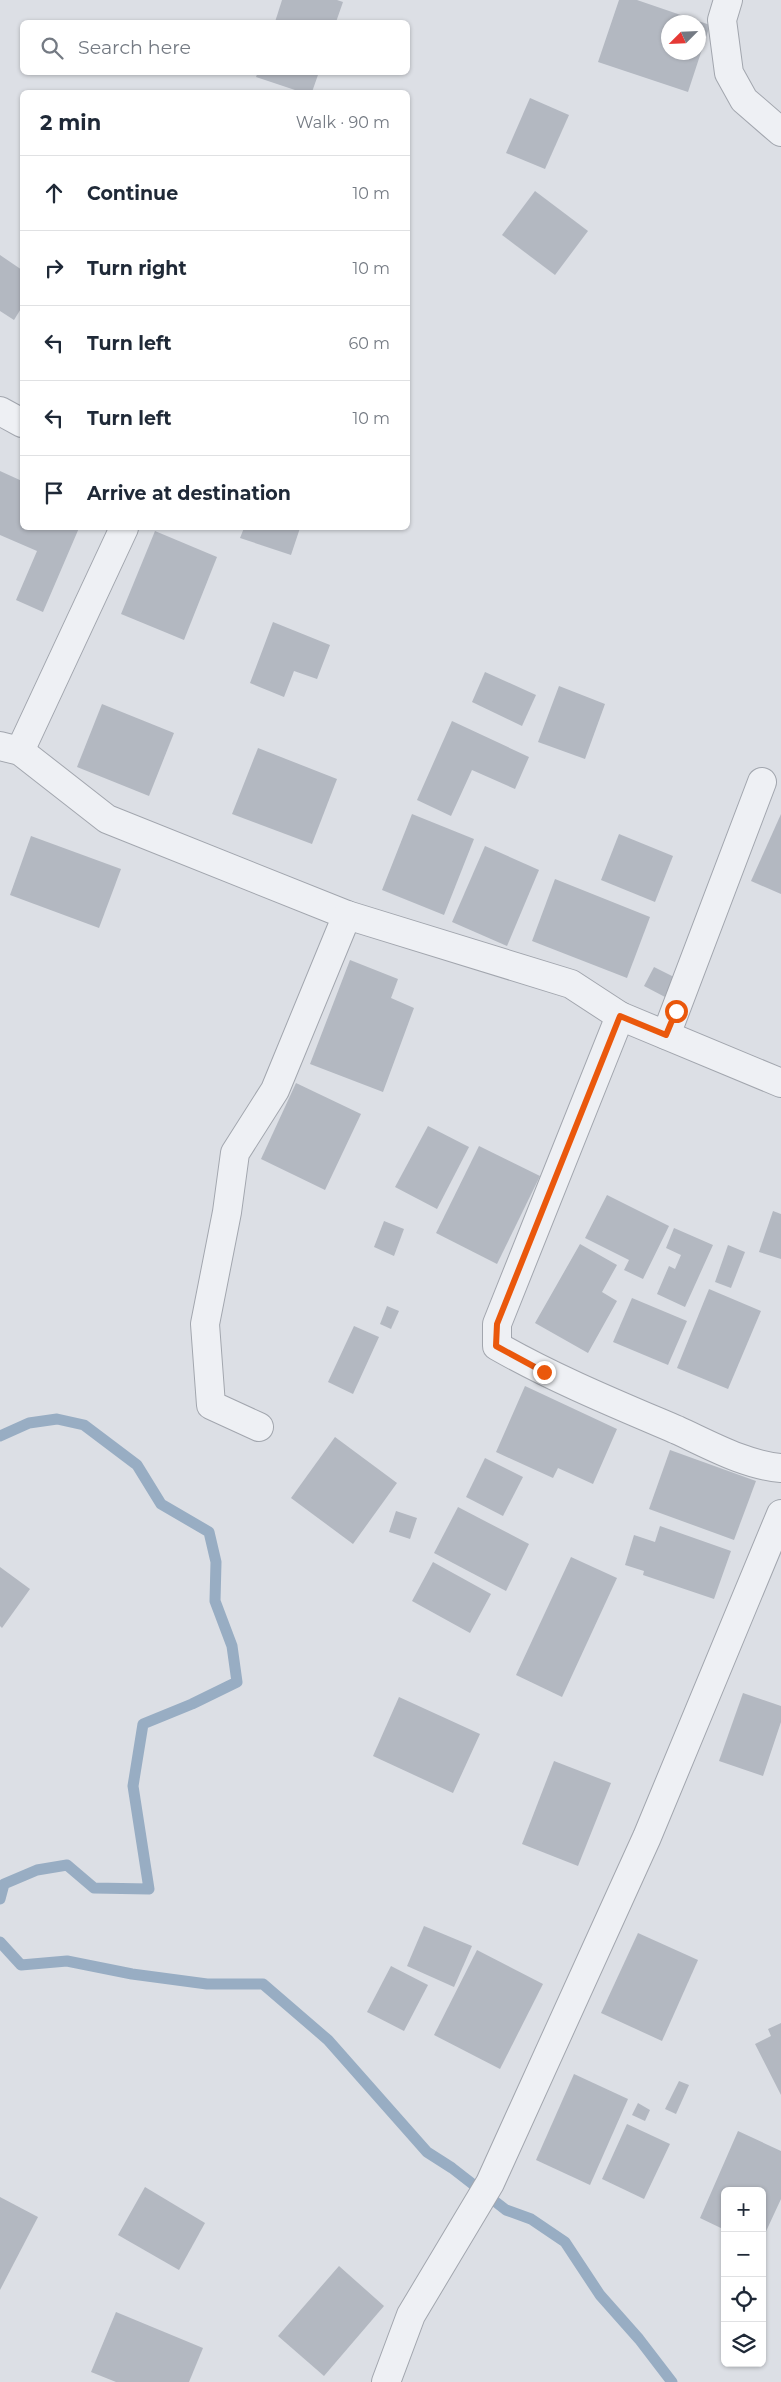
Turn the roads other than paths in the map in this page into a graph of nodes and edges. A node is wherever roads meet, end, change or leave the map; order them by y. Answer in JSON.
{"nodes":[{"id":1,"x":728,"y":0,"type":"edge"},
{"id":2,"x":781,"y":132,"type":"edge"},
{"id":3,"x":0,"y":411,"type":"edge"},
{"id":4,"x":20,"y":422,"type":"edge"},
{"id":5,"x":123,"y":530,"type":"edge"},
{"id":6,"x":10,"y":749,"type":"edge"},
{"id":7,"x":762,"y":782,"type":"dead end"},
{"id":8,"x":347,"y":915,"type":"junction"},
{"id":9,"x":620,"y":1016,"type":"junction"},
{"id":10,"x":666,"y":1035,"type":"junction"},
{"id":11,"x":781,"y":1083,"type":"edge"},
{"id":12,"x":259,"y":1427,"type":"dead end"},
{"id":13,"x":781,"y":1468,"type":"edge"},
{"id":14,"x":781,"y":1514,"type":"edge"},
{"id":15,"x":386,"y":2382,"type":"edge"}],
"edges":[{"from":1,"to":2,"type":"street"},
{"from":3,"to":4,"type":"street"},
{"from":5,"to":6,"type":"street"},
{"from":6,"to":8,"type":"street"},
{"from":7,"to":10,"type":"street"},
{"from":8,"to":9,"type":"street"},
{"from":8,"to":12,"type":"street"},
{"from":9,"to":10,"type":"street"},
{"from":9,"to":13,"type":"street"},
{"from":10,"to":11,"type":"street"},
{"from":14,"to":15,"type":"street"}]}
